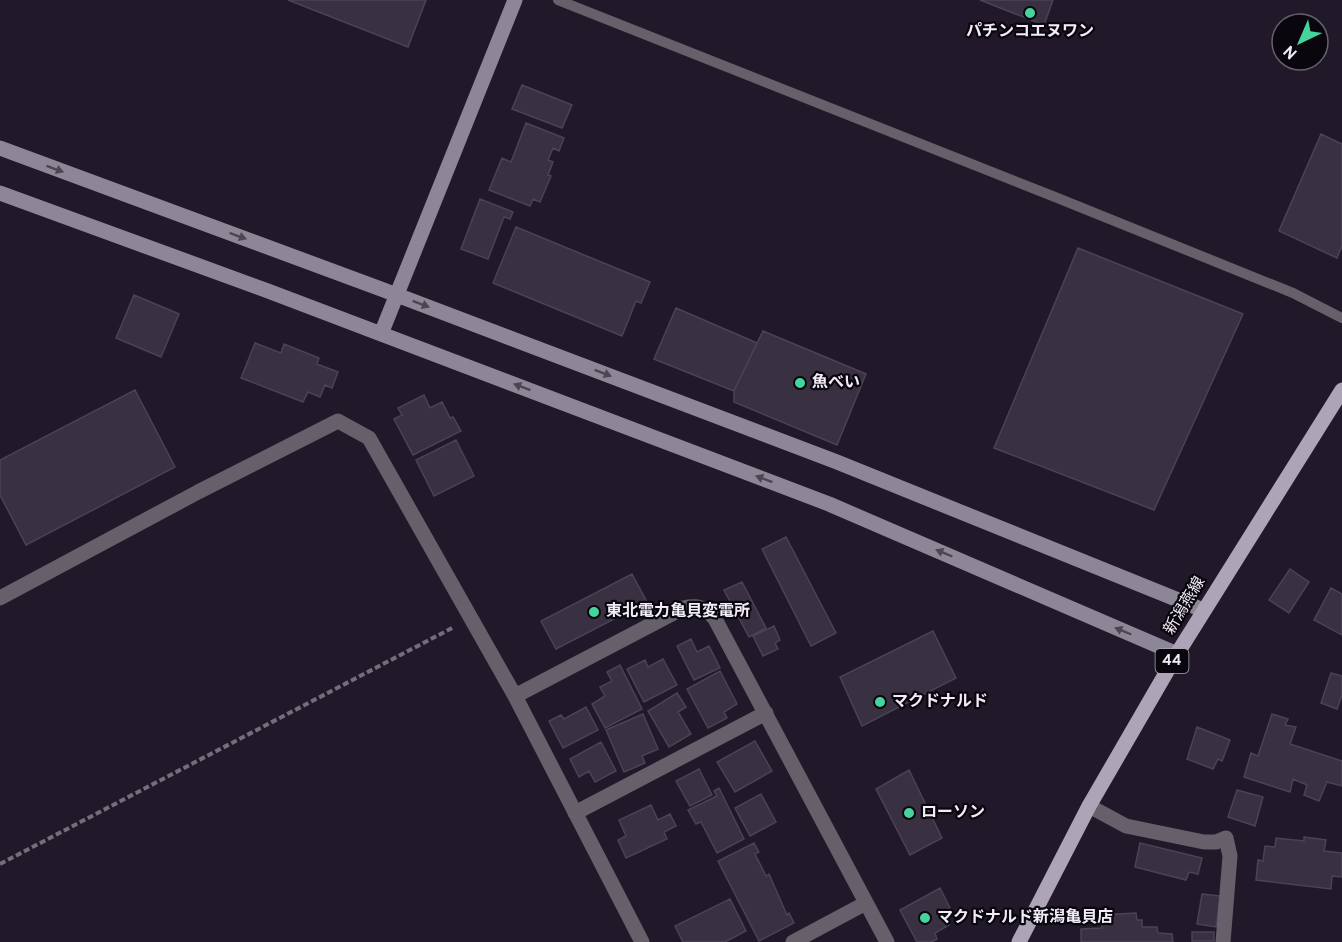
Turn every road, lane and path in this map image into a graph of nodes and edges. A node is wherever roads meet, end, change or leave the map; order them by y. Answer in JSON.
{"nodes":[{"id":1,"x":515,"y":0,"type":"edge"},
{"id":2,"x":558,"y":0,"type":"edge"},
{"id":3,"x":0,"y":148,"type":"edge"},
{"id":4,"x":0,"y":193,"type":"edge"},
{"id":5,"x":397,"y":295,"type":"junction"},
{"id":6,"x":1342,"y":318,"type":"edge"},
{"id":7,"x":381,"y":334,"type":"junction"},
{"id":8,"x":1342,"y":390,"type":"edge"},
{"id":9,"x":0,"y":598,"type":"edge"},
{"id":10,"x":1203,"y":610,"type":"junction"},
{"id":11,"x":471,"y":618,"type":"junction"},
{"id":12,"x":1177,"y":654,"type":"junction"},
{"id":13,"x":515,"y":696,"type":"junction"},
{"id":14,"x":766,"y":713,"type":"junction"},
{"id":15,"x":1089,"y":806,"type":"junction"},
{"id":16,"x":575,"y":813,"type":"junction"},
{"id":17,"x":0,"y":864,"type":"edge"},
{"id":18,"x":866,"y":903,"type":"junction"},
{"id":19,"x":1021,"y":941,"type":"edge"},
{"id":20,"x":642,"y":942,"type":"edge"},
{"id":21,"x":793,"y":942,"type":"edge"},
{"id":22,"x":887,"y":942,"type":"edge"},
{"id":23,"x":1224,"y":942,"type":"edge"}],
"edges":[{"from":1,"to":5,"type":"street"},
{"from":2,"to":6,"type":"lane"},
{"from":3,"to":5,"type":"street","one_way":true},
{"from":4,"to":7,"type":"street"},
{"from":5,"to":7,"type":"street"},
{"from":5,"to":10,"type":"street","one_way":true},
{"from":12,"to":7,"type":"street","one_way":true},
{"from":8,"to":10,"type":"main road","name":"新潟燕線","number":"44"},
{"from":9,"to":11,"type":"street"},
{"from":10,"to":12,"type":"main road","name":"新潟燕線","number":"44"},
{"from":11,"to":13,"type":"street"},
{"from":11,"to":17,"type":"path"},
{"from":12,"to":15,"type":"main road","name":"新潟燕線","number":"44"},
{"from":13,"to":14,"type":"street"},
{"from":13,"to":16,"type":"street"},
{"from":14,"to":16,"type":"street"},
{"from":14,"to":18,"type":"street"},
{"from":15,"to":19,"type":"main road","name":"新潟燕線","number":"44"},
{"from":15,"to":23,"type":"street"},
{"from":16,"to":20,"type":"street"},
{"from":18,"to":21,"type":"street"},
{"from":18,"to":22,"type":"street"}]}
